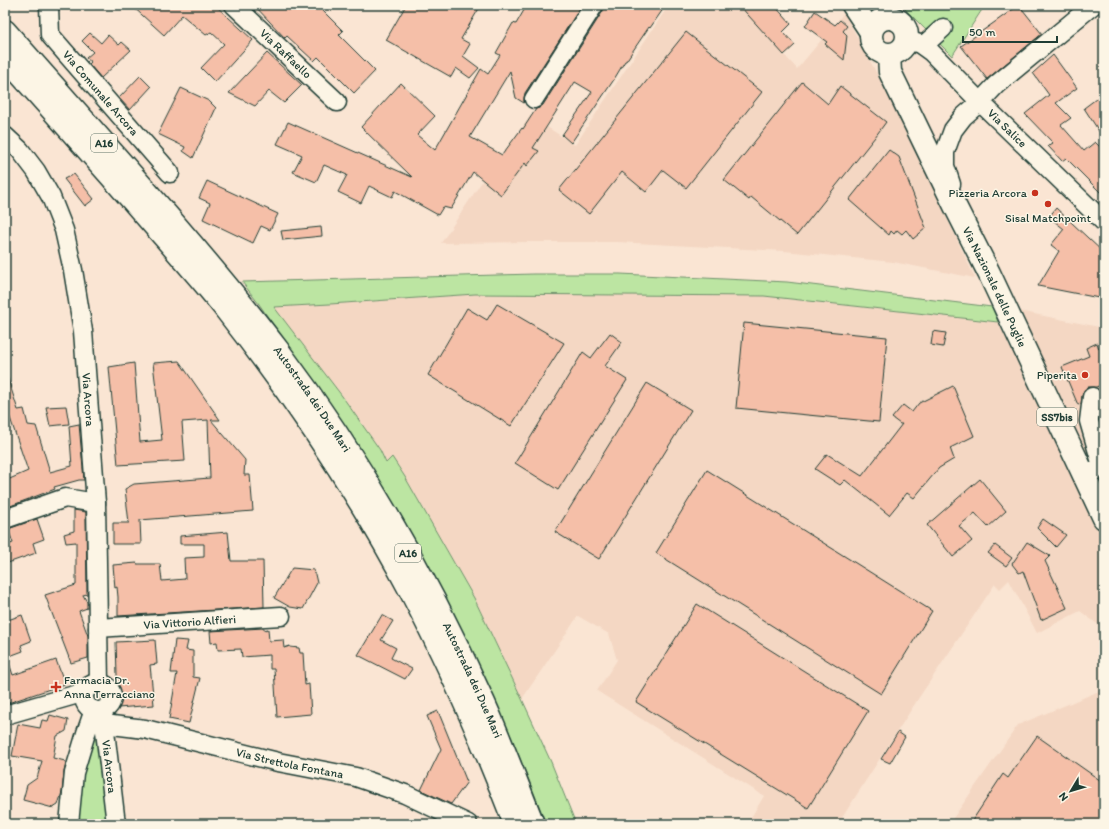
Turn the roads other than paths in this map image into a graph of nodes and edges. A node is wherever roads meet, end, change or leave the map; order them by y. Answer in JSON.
{"nodes":[{"id":1,"x":48,"y":5,"type":"edge"},
{"id":2,"x":234,"y":5,"type":"edge"},
{"id":3,"x":594,"y":5,"type":"edge"},
{"id":4,"x":853,"y":5,"type":"edge"},
{"id":5,"x":1093,"y":5,"type":"edge"},
{"id":6,"x":882,"y":11,"type":"edge"},
{"id":7,"x":943,"y":28,"type":"dead end"},
{"id":8,"x":5,"y":31,"type":"edge"},
{"id":9,"x":871,"y":32,"type":"junction"},
{"id":10,"x":915,"y":43,"type":"junction"},
{"id":11,"x":889,"y":55,"type":"junction"},
{"id":12,"x":5,"y":57,"type":"edge"},
{"id":13,"x":534,"y":99,"type":"dead end"},
{"id":14,"x":337,"y":102,"type":"dead end"},
{"id":15,"x":980,"y":102,"type":"junction"},
{"id":16,"x":5,"y":136,"type":"edge"},
{"id":17,"x":170,"y":173,"type":"dead end"},
{"id":18,"x":955,"y":206,"type":"junction"},
{"id":19,"x":1104,"y":222,"type":"edge"},
{"id":20,"x":192,"y":257,"type":"junction"},
{"id":21,"x":232,"y":305,"type":"junction"},
{"id":22,"x":1092,"y":397,"type":"dead end"},
{"id":23,"x":1085,"y":477,"type":"junction"},
{"id":24,"x":96,"y":503,"type":"junction"},
{"id":25,"x":1104,"y":518,"type":"edge"},
{"id":26,"x":5,"y":519,"type":"edge"},
{"id":27,"x":281,"y":616,"type":"dead end"},
{"id":28,"x":98,"y":628,"type":"junction"},
{"id":29,"x":92,"y":688,"type":"junction"},
{"id":30,"x":5,"y":715,"type":"edge"},
{"id":31,"x":101,"y":715,"type":"junction"},
{"id":32,"x":69,"y":824,"type":"edge"},
{"id":33,"x":116,"y":824,"type":"edge"},
{"id":34,"x":468,"y":824,"type":"edge"},
{"id":35,"x":515,"y":824,"type":"edge"},
{"id":36,"x":533,"y":824,"type":"edge"}],
"edges":[{"from":1,"to":17,"type":"street","name":"Via Comunale Arcora"},
{"from":2,"to":14,"type":"street","name":"Via Raffaello"},
{"from":3,"to":13,"type":"street"},
{"from":4,"to":9,"type":"main road"},
{"from":5,"to":15,"type":"street"},
{"from":6,"to":9,"type":"main road"},
{"from":6,"to":10,"type":"main road"},
{"from":7,"to":10,"type":"street"},
{"from":8,"to":20,"type":"main road","name":"Autostrada dei Due Mari","number":"A16"},
{"from":9,"to":11,"type":"main road"},
{"from":10,"to":11,"type":"main road"},
{"from":10,"to":15,"type":"street","name":"Via Salice"},
{"from":11,"to":18,"type":"main road","name":"Via Nazionale delle Puglie","number":"SS7bis"},
{"from":12,"to":20,"type":"main road","name":"Autostrada dei Due Mari","number":"A16"},
{"from":15,"to":18,"type":"street"},
{"from":15,"to":19,"type":"street","name":"Via Salice"},
{"from":16,"to":24,"type":"street","name":"Via Arcora"},
{"from":18,"to":23,"type":"main road","name":"Via Nazionale delle Puglie","number":"SS7bis"},
{"from":20,"to":21,"type":"main road","name":"Autostrada dei Due Mari","number":"A16"},
{"from":21,"to":35,"type":"main road","name":"Autostrada dei Due Mari","number":"A16"},
{"from":21,"to":36,"type":"main road","name":"Autostrada dei Due Mari","number":"A16"},
{"from":22,"to":23,"type":"street"},
{"from":23,"to":25,"type":"main road","name":"Via Nazionale delle Puglie","number":"SS7bis"},
{"from":24,"to":26,"type":"street"},
{"from":24,"to":28,"type":"street","name":"Via Arcora"},
{"from":27,"to":28,"type":"street","name":"Via Vittorio Alfieri"},
{"from":28,"to":29,"type":"street","name":"Via Arcora"},
{"from":29,"to":30,"type":"street"},
{"from":29,"to":31,"type":"street","name":"Via Arcora"},
{"from":29,"to":31,"type":"street"},
{"from":31,"to":32,"type":"street"},
{"from":31,"to":33,"type":"street","name":"Via Arcora"},
{"from":31,"to":34,"type":"street","name":"Via Strettola Fontana"}]}
